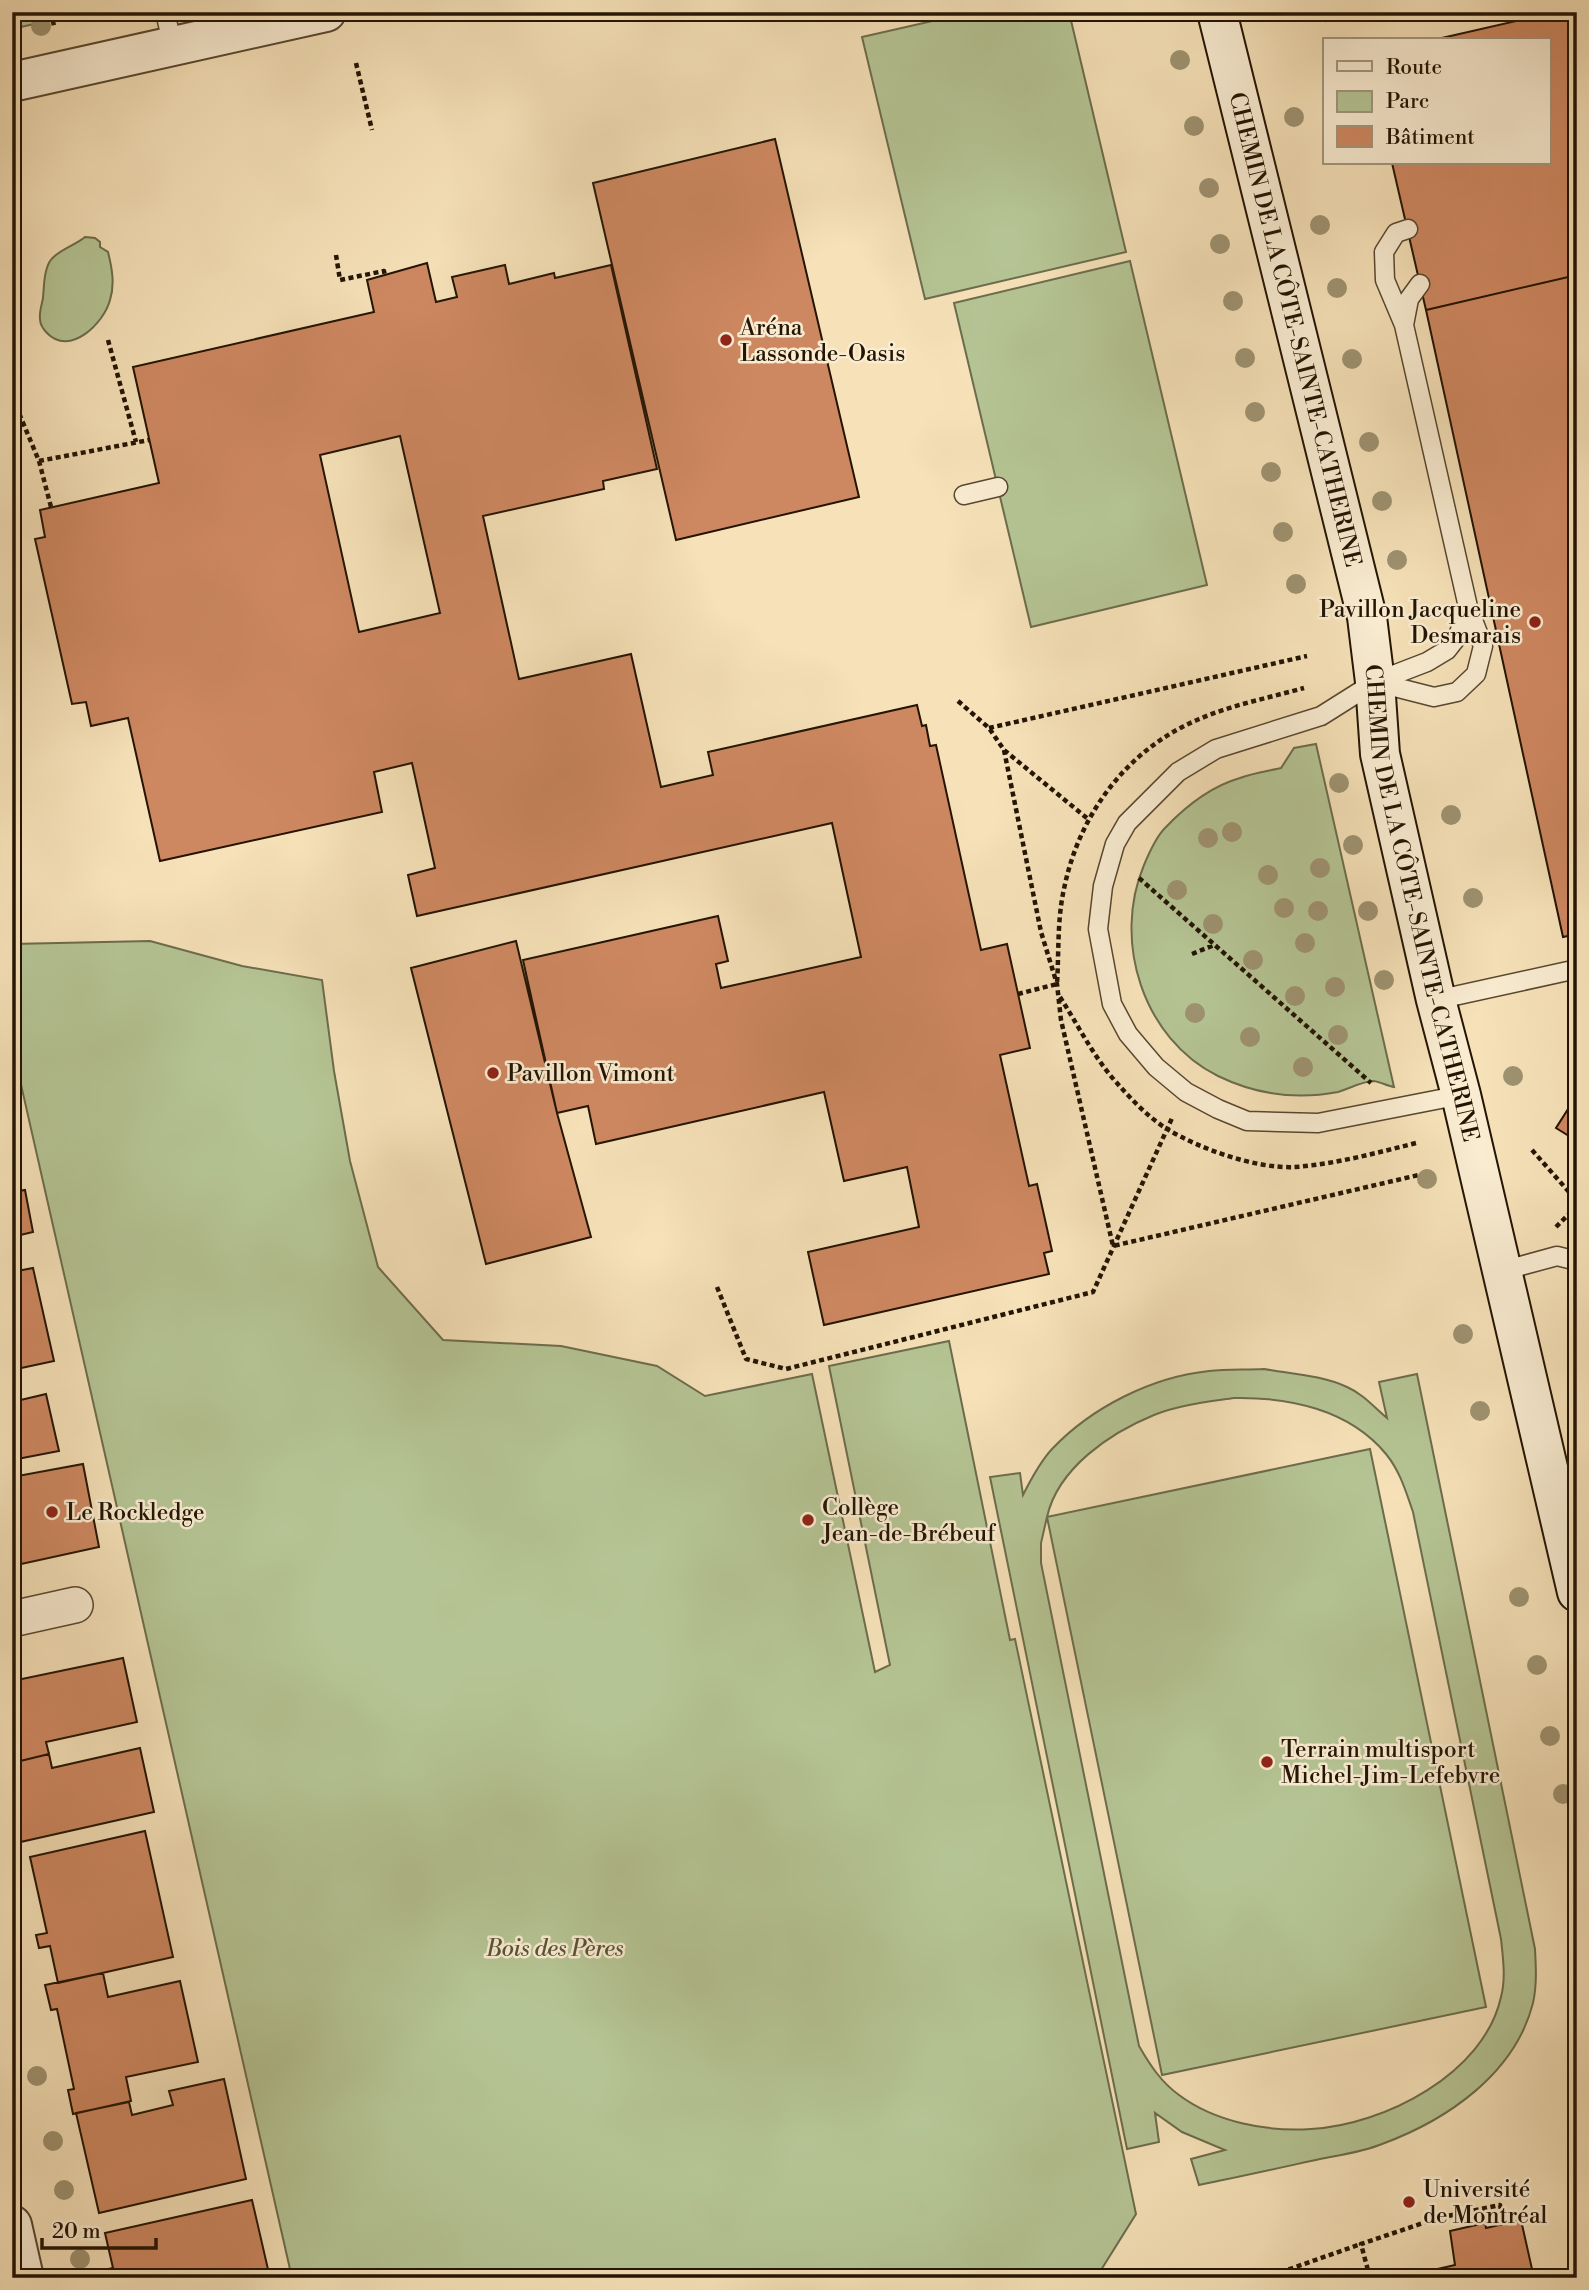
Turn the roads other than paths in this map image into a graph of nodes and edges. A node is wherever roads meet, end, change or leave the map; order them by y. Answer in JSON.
{"nodes":[{"id":1,"x":326,"y":12,"type":"edge"},
{"id":2,"x":1217,"y":12,"type":"edge"},
{"id":3,"x":169,"y":30,"type":"edge"},
{"id":4,"x":12,"y":82,"type":"edge"},
{"id":5,"x":1408,"y":229,"type":"dead end"},
{"id":6,"x":1420,"y":284,"type":"dead end"},
{"id":7,"x":1404,"y":325,"type":"junction"},
{"id":8,"x":998,"y":487,"type":"dead end"},
{"id":9,"x":964,"y":495,"type":"dead end"},
{"id":10,"x":1468,"y":607,"type":"junction"},
{"id":11,"x":1375,"y":682,"type":"junction"},
{"id":12,"x":1577,"y":969,"type":"edge"},
{"id":13,"x":1436,"y":1000,"type":"junction"},
{"id":14,"x":1461,"y":1095,"type":"junction"},
{"id":15,"x":1577,"y":1261,"type":"edge"},
{"id":16,"x":1502,"y":1271,"type":"junction"},
{"id":17,"x":1577,"y":1592,"type":"edge"},
{"id":18,"x":75,"y":1605,"type":"dead end"},
{"id":19,"x":12,"y":1619,"type":"edge"},
{"id":20,"x":12,"y":2225,"type":"edge"},
{"id":21,"x":24,"y":2278,"type":"edge"}],
"edges":[{"from":1,"to":3,"type":"main road"},
{"from":2,"to":11,"type":"main road","name":"CHEMIN DE LA CÔTE-SAINTE-CATHERINE"},
{"from":3,"to":4,"type":"main road"},
{"from":5,"to":7,"type":"lane"},
{"from":6,"to":7,"type":"lane"},
{"from":7,"to":10,"type":"lane"},
{"from":8,"to":9,"type":"lane"},
{"from":10,"to":11,"type":"lane"},
{"from":10,"to":11,"type":"lane"},
{"from":11,"to":13,"type":"main road","name":"CHEMIN DE LA CÔTE-SAINTE-CATHERINE"},
{"from":11,"to":14,"type":"lane"},
{"from":12,"to":13,"type":"lane"},
{"from":13,"to":14,"type":"main road","name":"CHEMIN DE LA CÔTE-SAINTE-CATHERINE"},
{"from":14,"to":16,"type":"main road","name":"CHEMIN DE LA CÔTE-SAINTE-CATHERINE"},
{"from":15,"to":16,"type":"lane"},
{"from":16,"to":17,"type":"main road","name":"CHEMIN DE LA CÔTE-SAINTE-CATHERINE"},
{"from":18,"to":19,"type":"street"},
{"from":20,"to":21,"type":"main road"}]}
